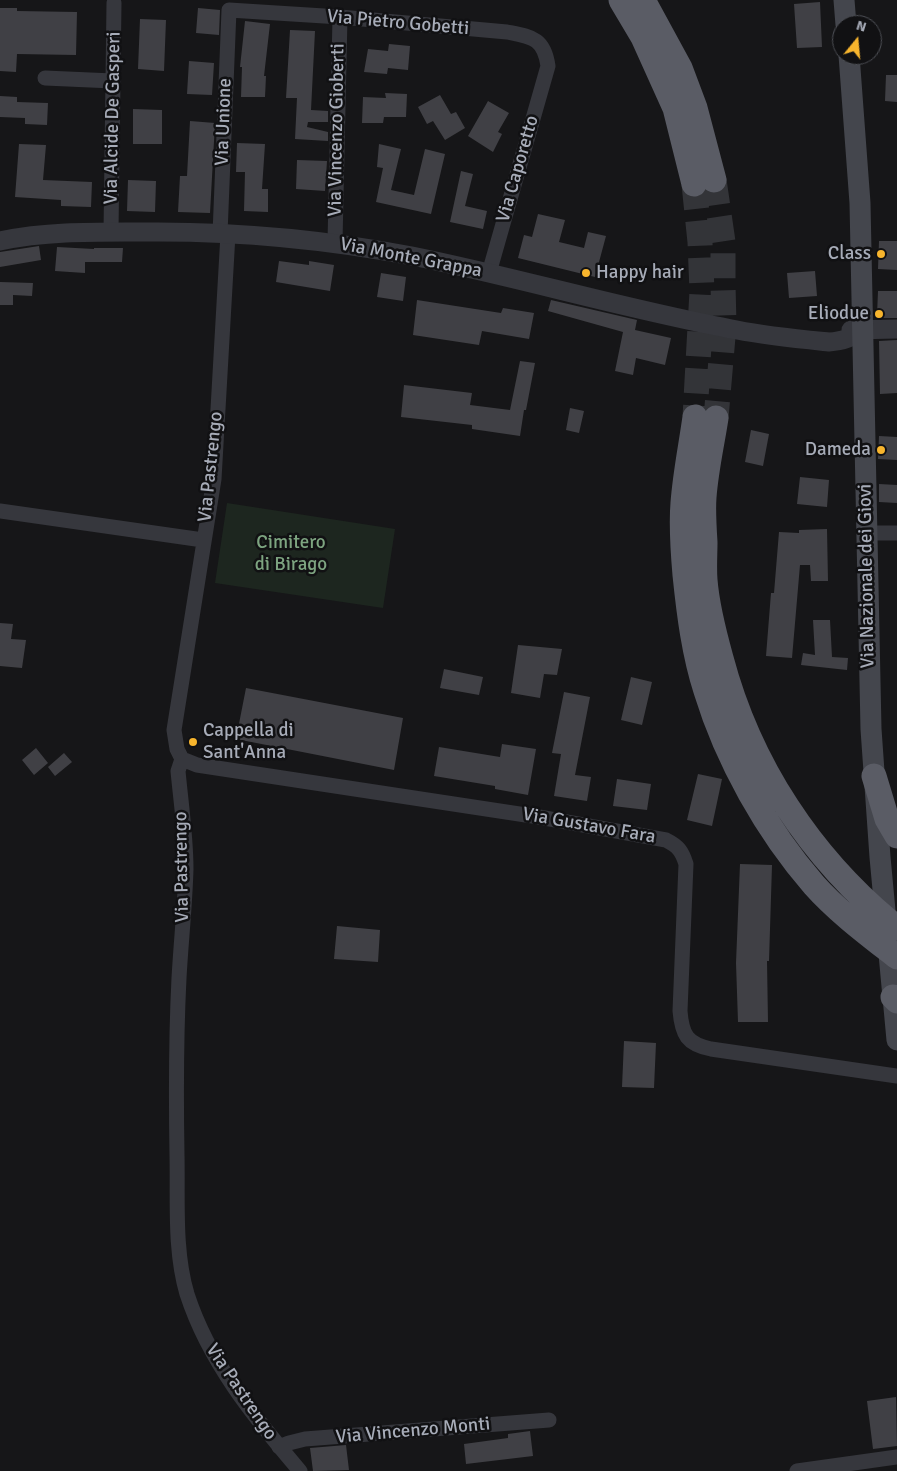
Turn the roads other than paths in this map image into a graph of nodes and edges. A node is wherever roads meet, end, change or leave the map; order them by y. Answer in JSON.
{"nodes":[{"id":1,"x":621,"y":0,"type":"edge"},
{"id":2,"x":643,"y":0,"type":"edge"},
{"id":3,"x":844,"y":0,"type":"edge"},
{"id":4,"x":114,"y":3,"type":"dead end"},
{"id":5,"x":229,"y":10,"type":"joint"},
{"id":6,"x":845,"y":15,"type":"edge"},
{"id":7,"x":340,"y":17,"type":"junction"},
{"id":8,"x":850,"y":65,"type":"edge"},
{"id":9,"x":548,"y":66,"type":"joint"},
{"id":10,"x":45,"y":78,"type":"dead end"},
{"id":11,"x":113,"y":81,"type":"junction"},
{"id":12,"x":112,"y":232,"type":"junction"},
{"id":13,"x":224,"y":234,"type":"junction"},
{"id":14,"x":0,"y":241,"type":"edge"},
{"id":15,"x":335,"y":242,"type":"junction"},
{"id":16,"x":489,"y":273,"type":"junction"},
{"id":17,"x":897,"y":329,"type":"edge"},
{"id":18,"x":862,"y":330,"type":"junction"},
{"id":19,"x":0,"y":511,"type":"edge"},
{"id":20,"x":866,"y":533,"type":"junction"},
{"id":21,"x":897,"y":534,"type":"edge"},
{"id":22,"x":203,"y":540,"type":"junction"},
{"id":23,"x":182,"y":759,"type":"junction"},
{"id":24,"x":874,"y":776,"type":"junction"},
{"id":25,"x":897,"y":836,"type":"edge"},
{"id":26,"x":897,"y":928,"type":"edge"},
{"id":27,"x":897,"y":957,"type":"edge"},
{"id":28,"x":895,"y":999,"type":"edge"},
{"id":29,"x":897,"y":1040,"type":"edge"},
{"id":30,"x":897,"y":1076,"type":"edge"},
{"id":31,"x":549,"y":1420,"type":"dead end"},
{"id":32,"x":279,"y":1447,"type":"junction"},
{"id":33,"x":897,"y":1457,"type":"edge"},
{"id":34,"x":300,"y":1471,"type":"edge"},
{"id":35,"x":797,"y":1471,"type":"edge"}],
"edges":[{"from":1,"to":2,"type":"highway"},
{"from":3,"to":6,"type":"main road"},
{"from":4,"to":11,"type":"street","name":"Via Alcide De Gasperi"},
{"from":5,"to":7,"type":"street","name":"Via Pietro Gobetti"},
{"from":5,"to":13,"type":"street","name":"Via Unione"},
{"from":7,"to":9,"type":"street","name":"Via Pietro Gobetti"},
{"from":7,"to":15,"type":"street","name":"Via Vincenzo Gioberti"},
{"from":8,"to":18,"type":"main road","name":"Via Nazionale dei Giovi"},
{"from":9,"to":16,"type":"street","name":"Via Caporetto"},
{"from":10,"to":11,"type":"street"},
{"from":11,"to":12,"type":"street","name":"Via Alcide De Gasperi"},
{"from":12,"to":13,"type":"street","name":"Via Monte Grappa"},
{"from":12,"to":14,"type":"street","name":"Via Monte Grappa"},
{"from":13,"to":15,"type":"street","name":"Via Monte Grappa"},
{"from":13,"to":22,"type":"street","name":"Via Pastrengo"},
{"from":15,"to":16,"type":"street","name":"Via Monte Grappa"},
{"from":16,"to":18,"type":"street","name":"Via Monte Grappa"},
{"from":17,"to":18,"type":"street","name":"Via Monte Grappa"},
{"from":18,"to":20,"type":"main road","name":"Via Nazionale dei Giovi"},
{"from":19,"to":22,"type":"street"},
{"from":20,"to":21,"type":"street"},
{"from":20,"to":24,"type":"main road","name":"Via Nazionale dei Giovi"},
{"from":22,"to":23,"type":"street","name":"Via Pastrengo"},
{"from":23,"to":30,"type":"street","name":"Via Gustavo Fara"},
{"from":23,"to":32,"type":"street","name":"Via Pastrengo"},
{"from":24,"to":25,"type":"highway"},
{"from":24,"to":28,"type":"main road","name":"Via Nazionale dei Giovi"},
{"from":26,"to":27,"type":"highway"},
{"from":28,"to":29,"type":"main road"},
{"from":31,"to":32,"type":"street","name":"Via Vincenzo Monti"},
{"from":32,"to":34,"type":"street","name":"Via Pastrengo"},
{"from":33,"to":35,"type":"street"}]}
